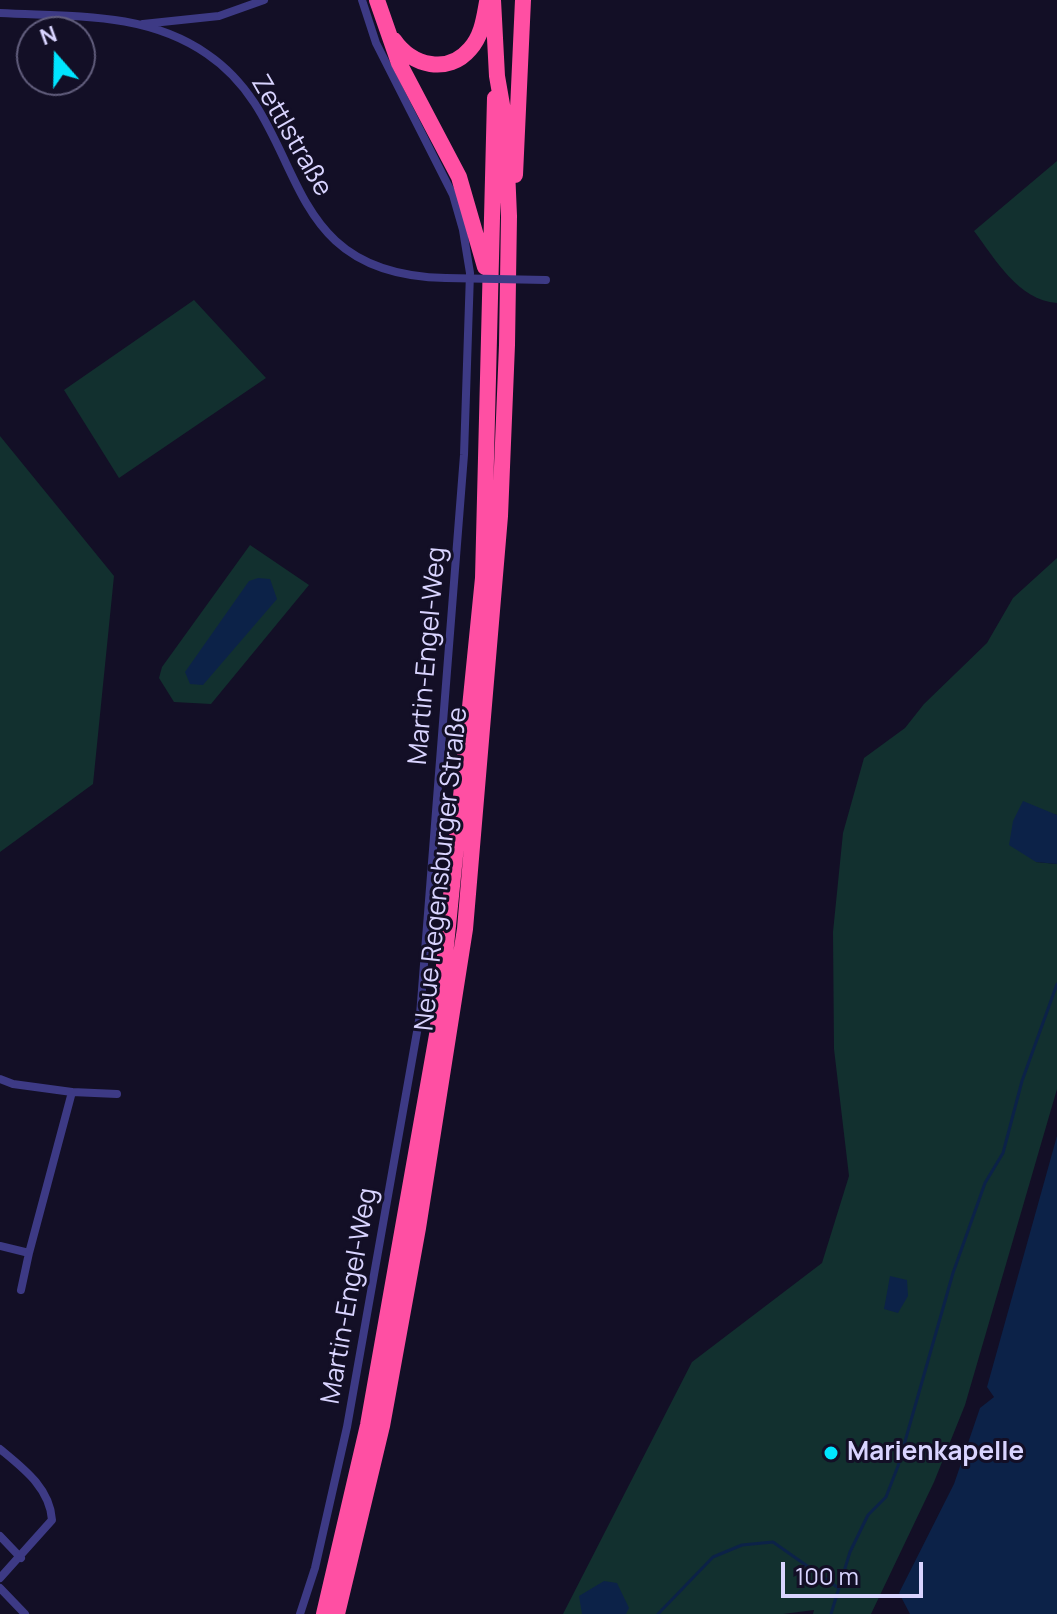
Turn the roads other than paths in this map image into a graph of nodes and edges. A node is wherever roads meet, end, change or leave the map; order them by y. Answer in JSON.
{"nodes":[{"id":1,"x":264,"y":0,"type":"edge"},
{"id":2,"x":362,"y":0,"type":"edge"},
{"id":3,"x":377,"y":0,"type":"edge"},
{"id":4,"x":490,"y":0,"type":"edge"},
{"id":5,"x":523,"y":0,"type":"edge"},
{"id":6,"x":0,"y":13,"type":"edge"},
{"id":7,"x":142,"y":24,"type":"junction"},
{"id":8,"x":385,"y":27,"type":"junction"},
{"id":9,"x":497,"y":76,"type":"junction"},
{"id":10,"x":509,"y":216,"type":"junction"},
{"id":11,"x":546,"y":280,"type":"dead end"},
{"id":12,"x":491,"y":292,"type":"junction"},
{"id":13,"x":0,"y":1079,"type":"edge"},
{"id":14,"x":72,"y":1092,"type":"junction"},
{"id":15,"x":117,"y":1094,"type":"dead end"},
{"id":16,"x":0,"y":1246,"type":"edge"},
{"id":17,"x":29,"y":1253,"type":"junction"},
{"id":18,"x":21,"y":1290,"type":"dead end"},
{"id":19,"x":0,"y":1449,"type":"edge"},
{"id":20,"x":0,"y":1536,"type":"edge"},
{"id":21,"x":21,"y":1558,"type":"junction"},
{"id":22,"x":0,"y":1578,"type":"edge"},
{"id":23,"x":0,"y":1588,"type":"edge"},
{"id":24,"x":25,"y":1614,"type":"edge"},
{"id":25,"x":300,"y":1614,"type":"edge"},
{"id":26,"x":324,"y":1614,"type":"edge"},
{"id":27,"x":337,"y":1614,"type":"edge"}],
"edges":[{"from":1,"to":7,"type":"street"},
{"from":2,"to":25,"type":"street","name":"Martin-Engel-Weg"},
{"from":3,"to":8,"type":"highway"},
{"from":4,"to":8,"type":"highway"},
{"from":4,"to":9,"type":"highway"},
{"from":5,"to":10,"type":"highway"},
{"from":6,"to":7,"type":"street","name":"Zettlstraße"},
{"from":7,"to":11,"type":"street","name":"Zettlstraße","bridge":true},
{"from":8,"to":12,"type":"highway"},
{"from":9,"to":10,"type":"highway"},
{"from":9,"to":12,"type":"highway"},
{"from":10,"to":27,"type":"highway","name":"Neue Regensburger Straße"},
{"from":12,"to":26,"type":"highway"},
{"from":13,"to":14,"type":"street"},
{"from":14,"to":15,"type":"street"},
{"from":14,"to":17,"type":"street"},
{"from":16,"to":17,"type":"street"},
{"from":17,"to":18,"type":"street"},
{"from":19,"to":21,"type":"street"},
{"from":20,"to":21,"type":"street"},
{"from":21,"to":22,"type":"street"},
{"from":23,"to":24,"type":"street"}]}
